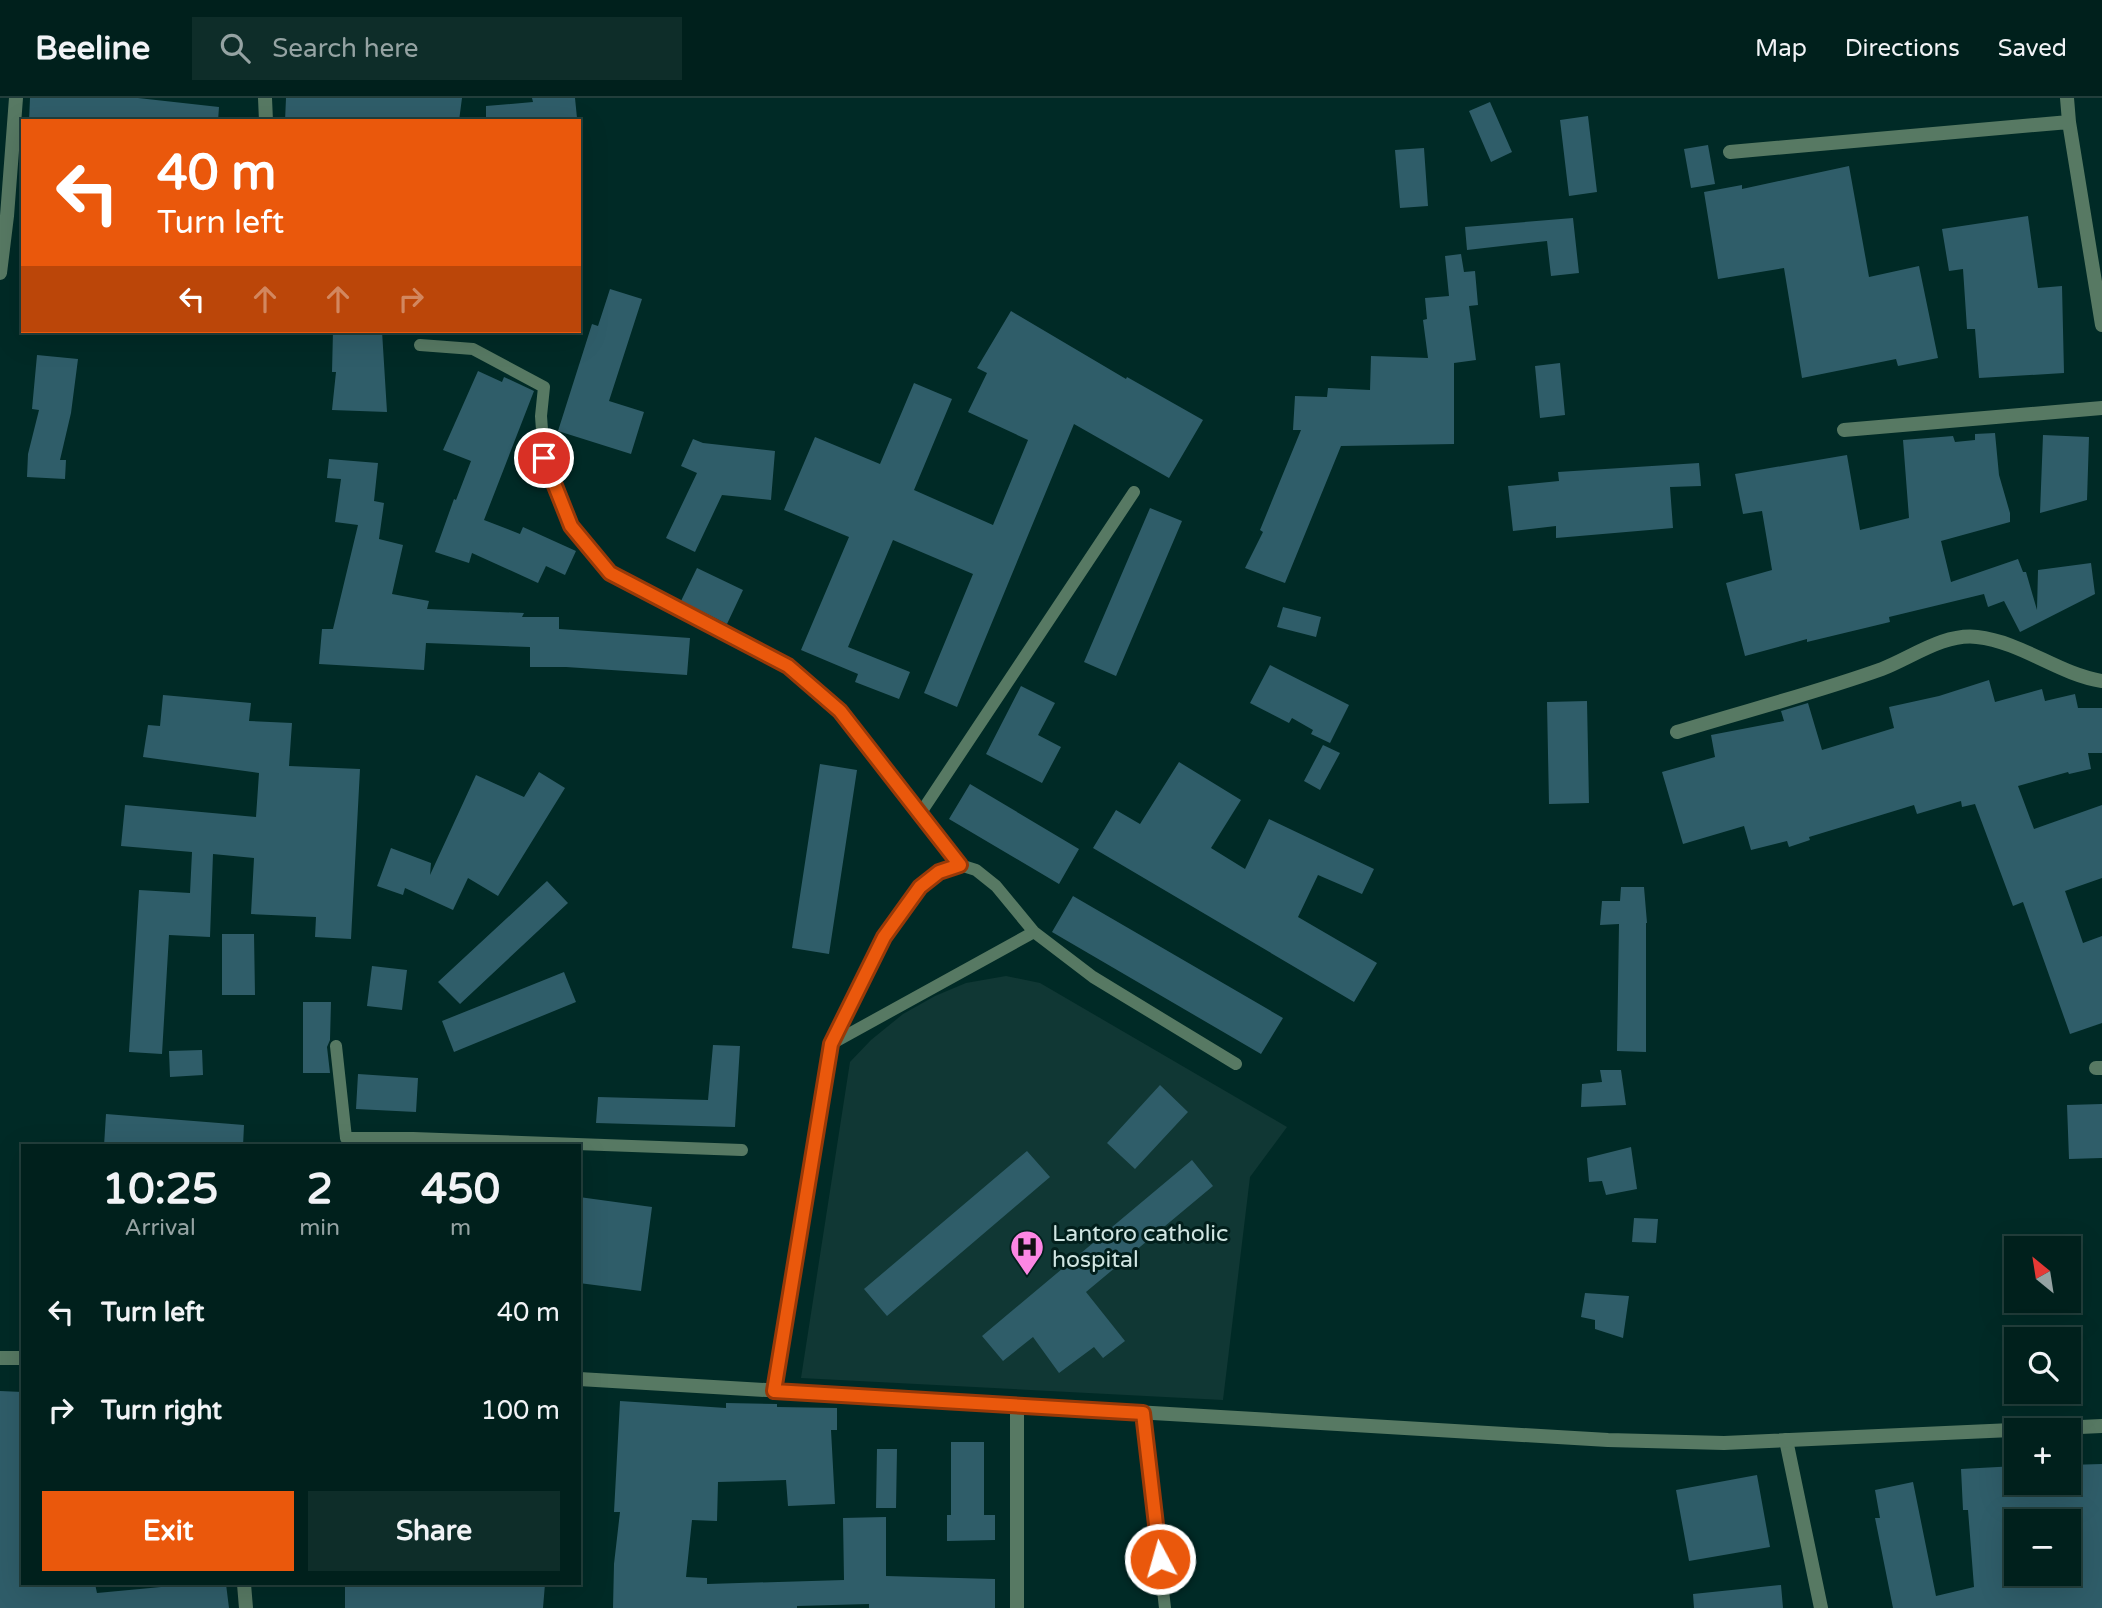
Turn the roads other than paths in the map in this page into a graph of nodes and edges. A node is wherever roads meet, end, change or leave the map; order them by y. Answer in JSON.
{"nodes":[{"id":1,"x":16,"y":98,"type":"edge"},
{"id":2,"x":265,"y":98,"type":"edge"},
{"id":3,"x":2067,"y":98,"type":"edge"},
{"id":4,"x":266,"y":119,"type":"edge"},
{"id":5,"x":2068,"y":121,"type":"junction"},
{"id":6,"x":1730,"y":152,"type":"dead end"},
{"id":7,"x":0,"y":273,"type":"edge"},
{"id":8,"x":2102,"y":325,"type":"edge"},
{"id":9,"x":420,"y":345,"type":"dead end"},
{"id":10,"x":2102,"y":408,"type":"edge"},
{"id":11,"x":1844,"y":430,"type":"dead end"},
{"id":12,"x":1134,"y":492,"type":"dead end"},
{"id":13,"x":2102,"y":681,"type":"edge"},
{"id":14,"x":1677,"y":732,"type":"dead end"},
{"id":15,"x":920,"y":814,"type":"junction"},
{"id":16,"x":960,"y":865,"type":"junction"},
{"id":17,"x":1034,"y":932,"type":"junction"},
{"id":18,"x":831,"y":1044,"type":"junction"},
{"id":19,"x":336,"y":1046,"type":"dead end"},
{"id":20,"x":1236,"y":1064,"type":"dead end"},
{"id":21,"x":341,"y":1142,"type":"edge"},
{"id":22,"x":413,"y":1142,"type":"edge"},
{"id":23,"x":495,"y":1144,"type":"edge"},
{"id":24,"x":581,"y":1146,"type":"edge"},
{"id":25,"x":742,"y":1150,"type":"dead end"},
{"id":26,"x":0,"y":1358,"type":"edge"},
{"id":27,"x":21,"y":1358,"type":"edge"},
{"id":28,"x":581,"y":1379,"type":"edge"},
{"id":29,"x":774,"y":1391,"type":"junction"},
{"id":30,"x":1017,"y":1406,"type":"junction"},
{"id":31,"x":1143,"y":1413,"type":"junction"},
{"id":32,"x":2102,"y":1426,"type":"edge"},
{"id":33,"x":1786,"y":1440,"type":"junction"},
{"id":34,"x":244,"y":1585,"type":"edge"},
{"id":35,"x":246,"y":1608,"type":"edge"},
{"id":36,"x":1017,"y":1608,"type":"edge"},
{"id":37,"x":1165,"y":1608,"type":"edge"},
{"id":38,"x":1821,"y":1608,"type":"edge"}],
"edges":[{"from":1,"to":7,"type":"street"},
{"from":2,"to":4,"type":"street"},
{"from":3,"to":5,"type":"street"},
{"from":5,"to":6,"type":"street"},
{"from":5,"to":8,"type":"street"},
{"from":9,"to":15,"type":"lane"},
{"from":10,"to":11,"type":"street"},
{"from":12,"to":15,"type":"lane"},
{"from":13,"to":14,"type":"street"},
{"from":15,"to":16,"type":"lane"},
{"from":16,"to":17,"type":"lane"},
{"from":16,"to":18,"type":"lane"},
{"from":17,"to":18,"type":"lane"},
{"from":17,"to":20,"type":"lane"},
{"from":18,"to":29,"type":"lane"},
{"from":19,"to":21,"type":"lane"},
{"from":21,"to":22,"type":"lane"},
{"from":22,"to":23,"type":"lane"},
{"from":24,"to":25,"type":"lane"},
{"from":26,"to":27,"type":"street"},
{"from":28,"to":29,"type":"street"},
{"from":29,"to":30,"type":"street"},
{"from":30,"to":31,"type":"street"},
{"from":30,"to":36,"type":"street"},
{"from":31,"to":33,"type":"street"},
{"from":31,"to":37,"type":"lane"},
{"from":32,"to":33,"type":"street"},
{"from":33,"to":38,"type":"street"},
{"from":34,"to":35,"type":"street"}]}
